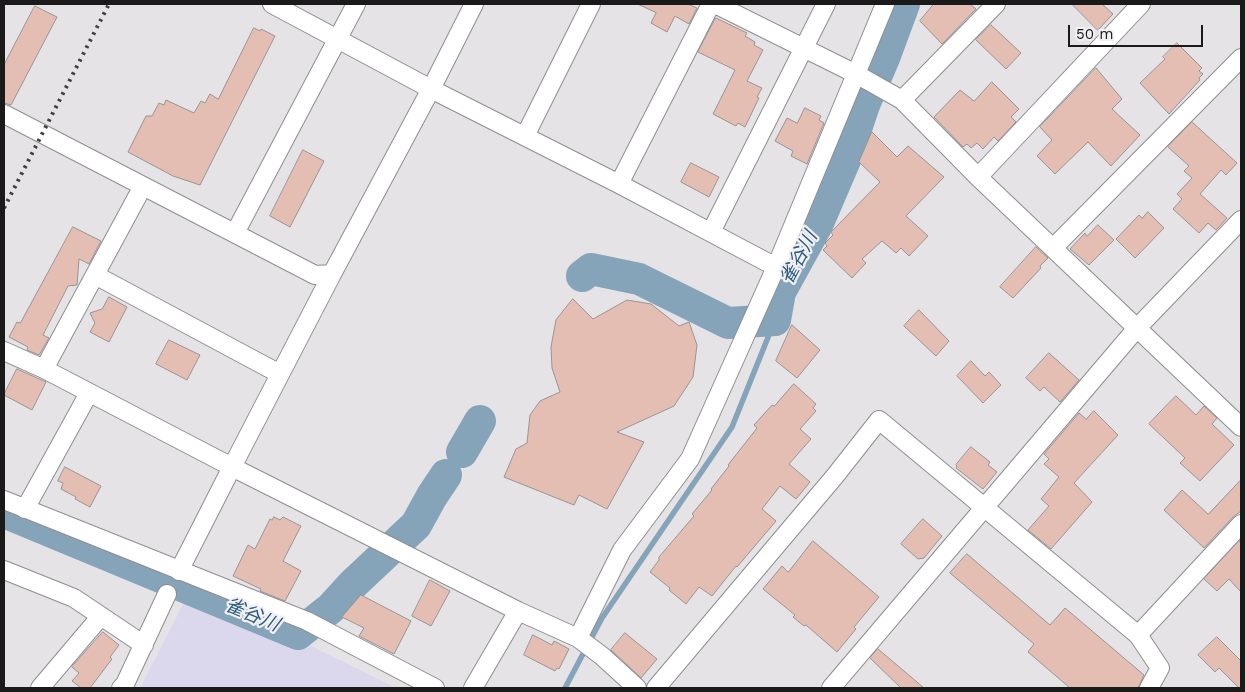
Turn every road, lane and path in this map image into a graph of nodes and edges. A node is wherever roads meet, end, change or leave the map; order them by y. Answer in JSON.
{"nodes":[{"id":1,"x":272,"y":4,"type":"edge"},
{"id":2,"x":356,"y":4,"type":"edge"},
{"id":3,"x":474,"y":4,"type":"edge"},
{"id":4,"x":591,"y":4,"type":"edge"},
{"id":5,"x":713,"y":4,"type":"edge"},
{"id":6,"x":826,"y":4,"type":"edge"},
{"id":7,"x":885,"y":4,"type":"edge"},
{"id":8,"x":996,"y":4,"type":"edge"},
{"id":9,"x":1141,"y":4,"type":"edge"},
{"id":10,"x":338,"y":38,"type":"junction"},
{"id":11,"x":804,"y":48,"type":"junction"},
{"id":12,"x":1241,"y":58,"type":"edge"},
{"id":13,"x":859,"y":76,"type":"junction"},
{"id":14,"x":431,"y":89,"type":"junction"},
{"id":15,"x":895,"y":96,"type":"junction"},
{"id":16,"x":4,"y":114,"type":"edge"},
{"id":17,"x":525,"y":136,"type":"junction"},
{"id":18,"x":978,"y":177,"type":"junction"},
{"id":19,"x":619,"y":184,"type":"junction"},
{"id":20,"x":144,"y":186,"type":"junction"},
{"id":21,"x":1241,"y":220,"type":"edge"},
{"id":22,"x":711,"y":232,"type":"junction"},
{"id":23,"x":235,"y":234,"type":"junction"},
{"id":24,"x":1053,"y":248,"type":"junction"},
{"id":25,"x":776,"y":267,"type":"junction"},
{"id":26,"x":332,"y":274,"type":"junction"},
{"id":27,"x":95,"y":275,"type":"junction"},
{"id":28,"x":1137,"y":328,"type":"junction"},
{"id":29,"x":4,"y":351,"type":"edge"},
{"id":30,"x":44,"y":369,"type":"junction"},
{"id":31,"x":280,"y":374,"type":"junction"},
{"id":32,"x":90,"y":393,"type":"junction"},
{"id":33,"x":1241,"y":427,"type":"edge"},
{"id":34,"x":232,"y":467,"type":"junction"},
{"id":35,"x":4,"y":500,"type":"edge"},
{"id":36,"x":984,"y":508,"type":"junction"},
{"id":37,"x":25,"y":509,"type":"junction"},
{"id":38,"x":1241,"y":524,"type":"edge"},
{"id":39,"x":179,"y":571,"type":"junction"},
{"id":40,"x":6,"y":576,"type":"edge"},
{"id":41,"x":166,"y":594,"type":"dead end"},
{"id":42,"x":518,"y":611,"type":"junction"},
{"id":43,"x":101,"y":616,"type":"junction"},
{"id":44,"x":1138,"y":635,"type":"junction"},
{"id":45,"x":582,"y":640,"type":"junction"},
{"id":46,"x":144,"y":645,"type":"junction"},
{"id":47,"x":40,"y":688,"type":"edge"},
{"id":48,"x":121,"y":688,"type":"edge"},
{"id":49,"x":436,"y":688,"type":"edge"},
{"id":50,"x":473,"y":688,"type":"edge"},
{"id":51,"x":637,"y":688,"type":"edge"},
{"id":52,"x":656,"y":688,"type":"edge"},
{"id":53,"x":831,"y":688,"type":"edge"},
{"id":54,"x":1148,"y":688,"type":"edge"}],
"edges":[{"from":1,"to":10,"type":"street"},
{"from":2,"to":10,"type":"street"},
{"from":3,"to":14,"type":"street"},
{"from":4,"to":17,"type":"street"},
{"from":5,"to":11,"type":"street"},
{"from":5,"to":19,"type":"street"},
{"from":6,"to":11,"type":"street"},
{"from":7,"to":13,"type":"street"},
{"from":8,"to":15,"type":"street"},
{"from":9,"to":18,"type":"street"},
{"from":10,"to":14,"type":"street"},
{"from":10,"to":23,"type":"street"},
{"from":11,"to":13,"type":"street"},
{"from":11,"to":22,"type":"street"},
{"from":12,"to":24,"type":"street"},
{"from":13,"to":15,"type":"street"},
{"from":13,"to":25,"type":"street"},
{"from":14,"to":17,"type":"street"},
{"from":14,"to":26,"type":"street"},
{"from":15,"to":18,"type":"street"},
{"from":16,"to":20,"type":"street"},
{"from":17,"to":19,"type":"street"},
{"from":18,"to":24,"type":"street"},
{"from":19,"to":22,"type":"street"},
{"from":20,"to":23,"type":"street"},
{"from":20,"to":27,"type":"street"},
{"from":21,"to":28,"type":"street"},
{"from":22,"to":25,"type":"street"},
{"from":23,"to":26,"type":"street"},
{"from":24,"to":28,"type":"street"},
{"from":25,"to":45,"type":"street"},
{"from":26,"to":31,"type":"street"},
{"from":27,"to":30,"type":"street"},
{"from":27,"to":31,"type":"street"},
{"from":28,"to":33,"type":"street"},
{"from":28,"to":36,"type":"street"},
{"from":29,"to":30,"type":"street"},
{"from":30,"to":32,"type":"street"},
{"from":31,"to":34,"type":"street"},
{"from":32,"to":34,"type":"street"},
{"from":32,"to":37,"type":"street"},
{"from":34,"to":39,"type":"street"},
{"from":34,"to":42,"type":"street"},
{"from":35,"to":37,"type":"street"},
{"from":36,"to":44,"type":"street"},
{"from":36,"to":52,"type":"street"},
{"from":36,"to":53,"type":"street"},
{"from":37,"to":39,"type":"street"},
{"from":38,"to":44,"type":"street"},
{"from":39,"to":49,"type":"street"},
{"from":40,"to":43,"type":"street"},
{"from":41,"to":46,"type":"street"},
{"from":42,"to":45,"type":"street"},
{"from":42,"to":50,"type":"street"},
{"from":43,"to":46,"type":"street"},
{"from":43,"to":47,"type":"street"},
{"from":44,"to":54,"type":"street"},
{"from":45,"to":51,"type":"street"},
{"from":46,"to":48,"type":"street"}]}
